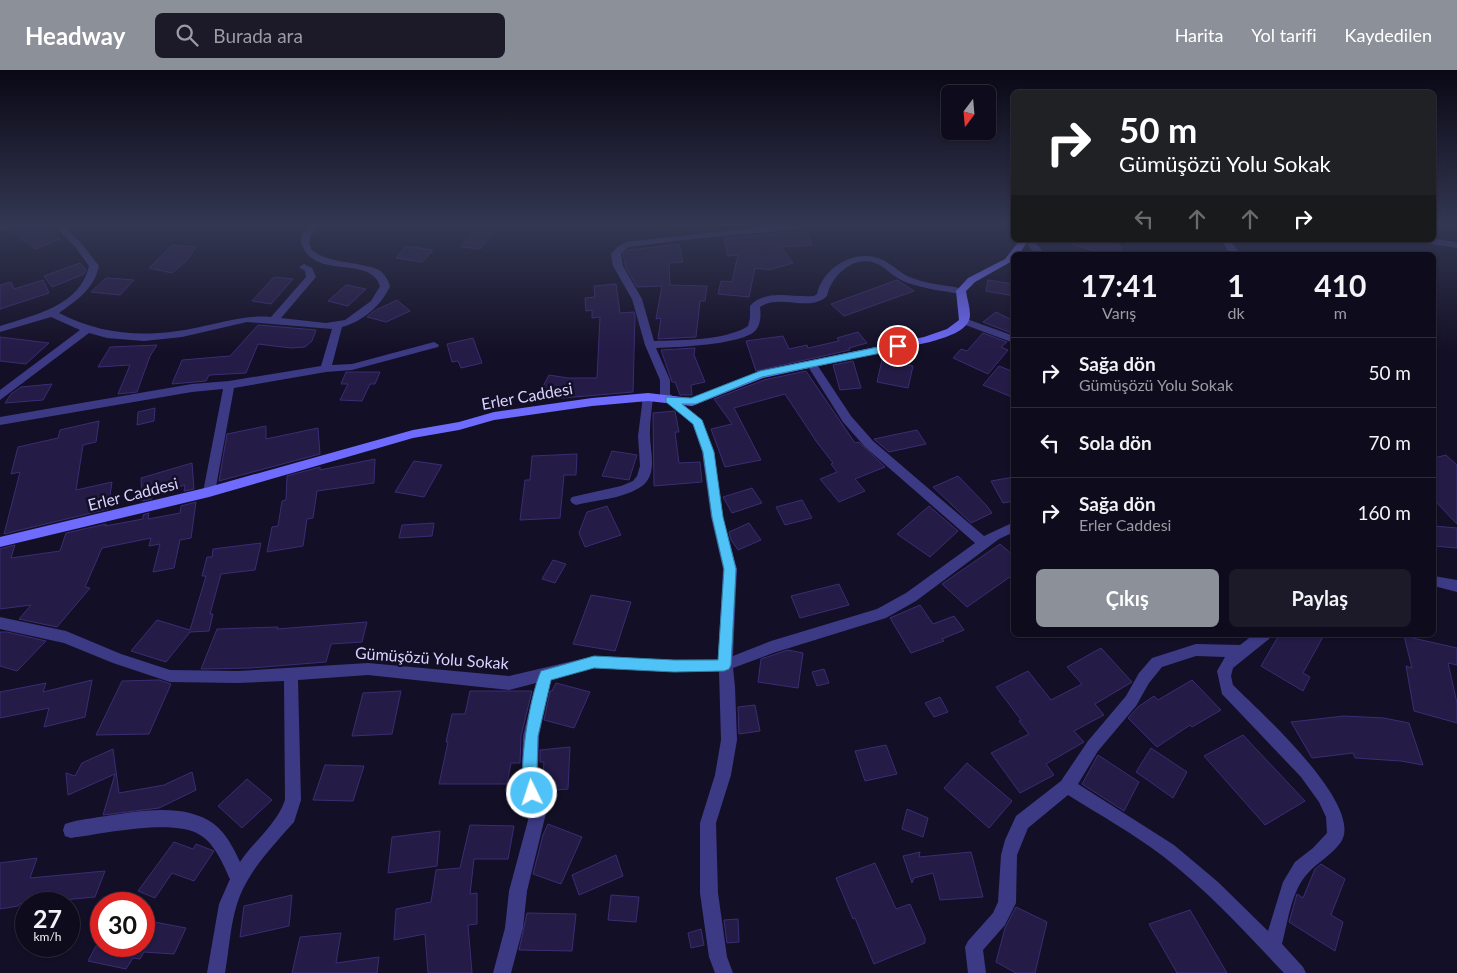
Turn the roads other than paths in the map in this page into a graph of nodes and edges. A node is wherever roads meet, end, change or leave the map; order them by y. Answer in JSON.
{"nodes":[{"id":1,"x":94,"y":267,"type":"edge"},
{"id":2,"x":304,"y":267,"type":"dead end"},
{"id":3,"x":364,"y":267,"type":"edge"},
{"id":4,"x":619,"y":267,"type":"edge"},
{"id":5,"x":842,"y":267,"type":"edge"},
{"id":6,"x":888,"y":267,"type":"edge"},
{"id":7,"x":997,"y":267,"type":"edge"},
{"id":8,"x":960,"y":291,"type":"junction"},
{"id":9,"x":52,"y":313,"type":"junction"},
{"id":10,"x":274,"y":320,"type":"junction"},
{"id":11,"x":964,"y":321,"type":"junction"},
{"id":12,"x":338,"y":326,"type":"junction"},
{"id":13,"x":0,"y":329,"type":"edge"},
{"id":14,"x":87,"y":330,"type":"junction"},
{"id":15,"x":1011,"y":339,"type":"edge"},
{"id":16,"x":434,"y":346,"type":"dead end"},
{"id":17,"x":650,"y":346,"type":"junction"},
{"id":18,"x":812,"y":365,"type":"junction"},
{"id":19,"x":326,"y":370,"type":"junction"},
{"id":20,"x":229,"y":385,"type":"junction"},
{"id":21,"x":0,"y":396,"type":"edge"},
{"id":22,"x":648,"y":397,"type":"junction"},
{"id":23,"x":670,"y":400,"type":"junction"},
{"id":24,"x":0,"y":421,"type":"edge"},
{"id":25,"x":209,"y":492,"type":"junction"},
{"id":26,"x":576,"y":500,"type":"dead end"},
{"id":27,"x":1011,"y":527,"type":"edge"},
{"id":28,"x":0,"y":542,"type":"edge"},
{"id":29,"x":984,"y":543,"type":"junction"},
{"id":30,"x":1436,"y":581,"type":"edge"},
{"id":31,"x":1457,"y":586,"type":"edge"},
{"id":32,"x":0,"y":624,"type":"edge"},
{"id":33,"x":1261,"y":637,"type":"edge"},
{"id":34,"x":1242,"y":651,"type":"junction"},
{"id":35,"x":724,"y":665,"type":"junction"},
{"id":36,"x":291,"y":673,"type":"junction"},
{"id":37,"x":545,"y":675,"type":"junction"},
{"id":38,"x":1067,"y":786,"type":"junction"},
{"id":39,"x":71,"y":830,"type":"dead end"},
{"id":40,"x":239,"y":879,"type":"junction"},
{"id":41,"x":1272,"y":947,"type":"junction"},
{"id":42,"x":216,"y":973,"type":"edge"},
{"id":43,"x":502,"y":973,"type":"edge"},
{"id":44,"x":724,"y":973,"type":"edge"},
{"id":45,"x":977,"y":973,"type":"edge"},
{"id":46,"x":1297,"y":973,"type":"edge"}],
"edges":[{"from":1,"to":9,"type":"street"},
{"from":2,"to":10,"type":"street"},
{"from":3,"to":12,"type":"street"},
{"from":4,"to":17,"type":"street"},
{"from":5,"to":17,"type":"street"},
{"from":6,"to":8,"type":"street"},
{"from":7,"to":8,"type":"street"},
{"from":8,"to":11,"type":"street"},
{"from":9,"to":13,"type":"street"},
{"from":9,"to":14,"type":"street"},
{"from":10,"to":12,"type":"street"},
{"from":10,"to":14,"type":"street"},
{"from":11,"to":15,"type":"street"},
{"from":11,"to":18,"type":"street","name":"Erler Caddesi"},
{"from":12,"to":19,"type":"street"},
{"from":14,"to":21,"type":"street"},
{"from":16,"to":19,"type":"street"},
{"from":17,"to":23,"type":"street"},
{"from":18,"to":23,"type":"street","name":"Erler Caddesi"},
{"from":18,"to":29,"type":"street"},
{"from":19,"to":20,"type":"street"},
{"from":20,"to":24,"type":"street"},
{"from":20,"to":25,"type":"street"},
{"from":22,"to":23,"type":"street","name":"Erler Caddesi"},
{"from":22,"to":25,"type":"street","name":"Erler Caddesi"},
{"from":22,"to":26,"type":"street"},
{"from":23,"to":35,"type":"street"},
{"from":25,"to":28,"type":"street","name":"Erler Caddesi"},
{"from":27,"to":29,"type":"street","name":"Gümüşözü Yolu Sokak"},
{"from":29,"to":35,"type":"street","name":"Gümüşözü Yolu Sokak"},
{"from":30,"to":31,"type":"street"},
{"from":32,"to":36,"type":"street","name":"Gümüşözü Yolu Sokak"},
{"from":33,"to":34,"type":"street"},
{"from":34,"to":38,"type":"street"},
{"from":34,"to":41,"type":"street"},
{"from":35,"to":37,"type":"street","name":"Gümüşözü Yolu Sokak"},
{"from":35,"to":44,"type":"street"},
{"from":36,"to":37,"type":"street","name":"Gümüşözü Yolu Sokak"},
{"from":36,"to":40,"type":"street"},
{"from":37,"to":43,"type":"street"},
{"from":38,"to":41,"type":"street"},
{"from":38,"to":45,"type":"street"},
{"from":39,"to":40,"type":"street"},
{"from":40,"to":42,"type":"street"},
{"from":41,"to":46,"type":"street"}]}
